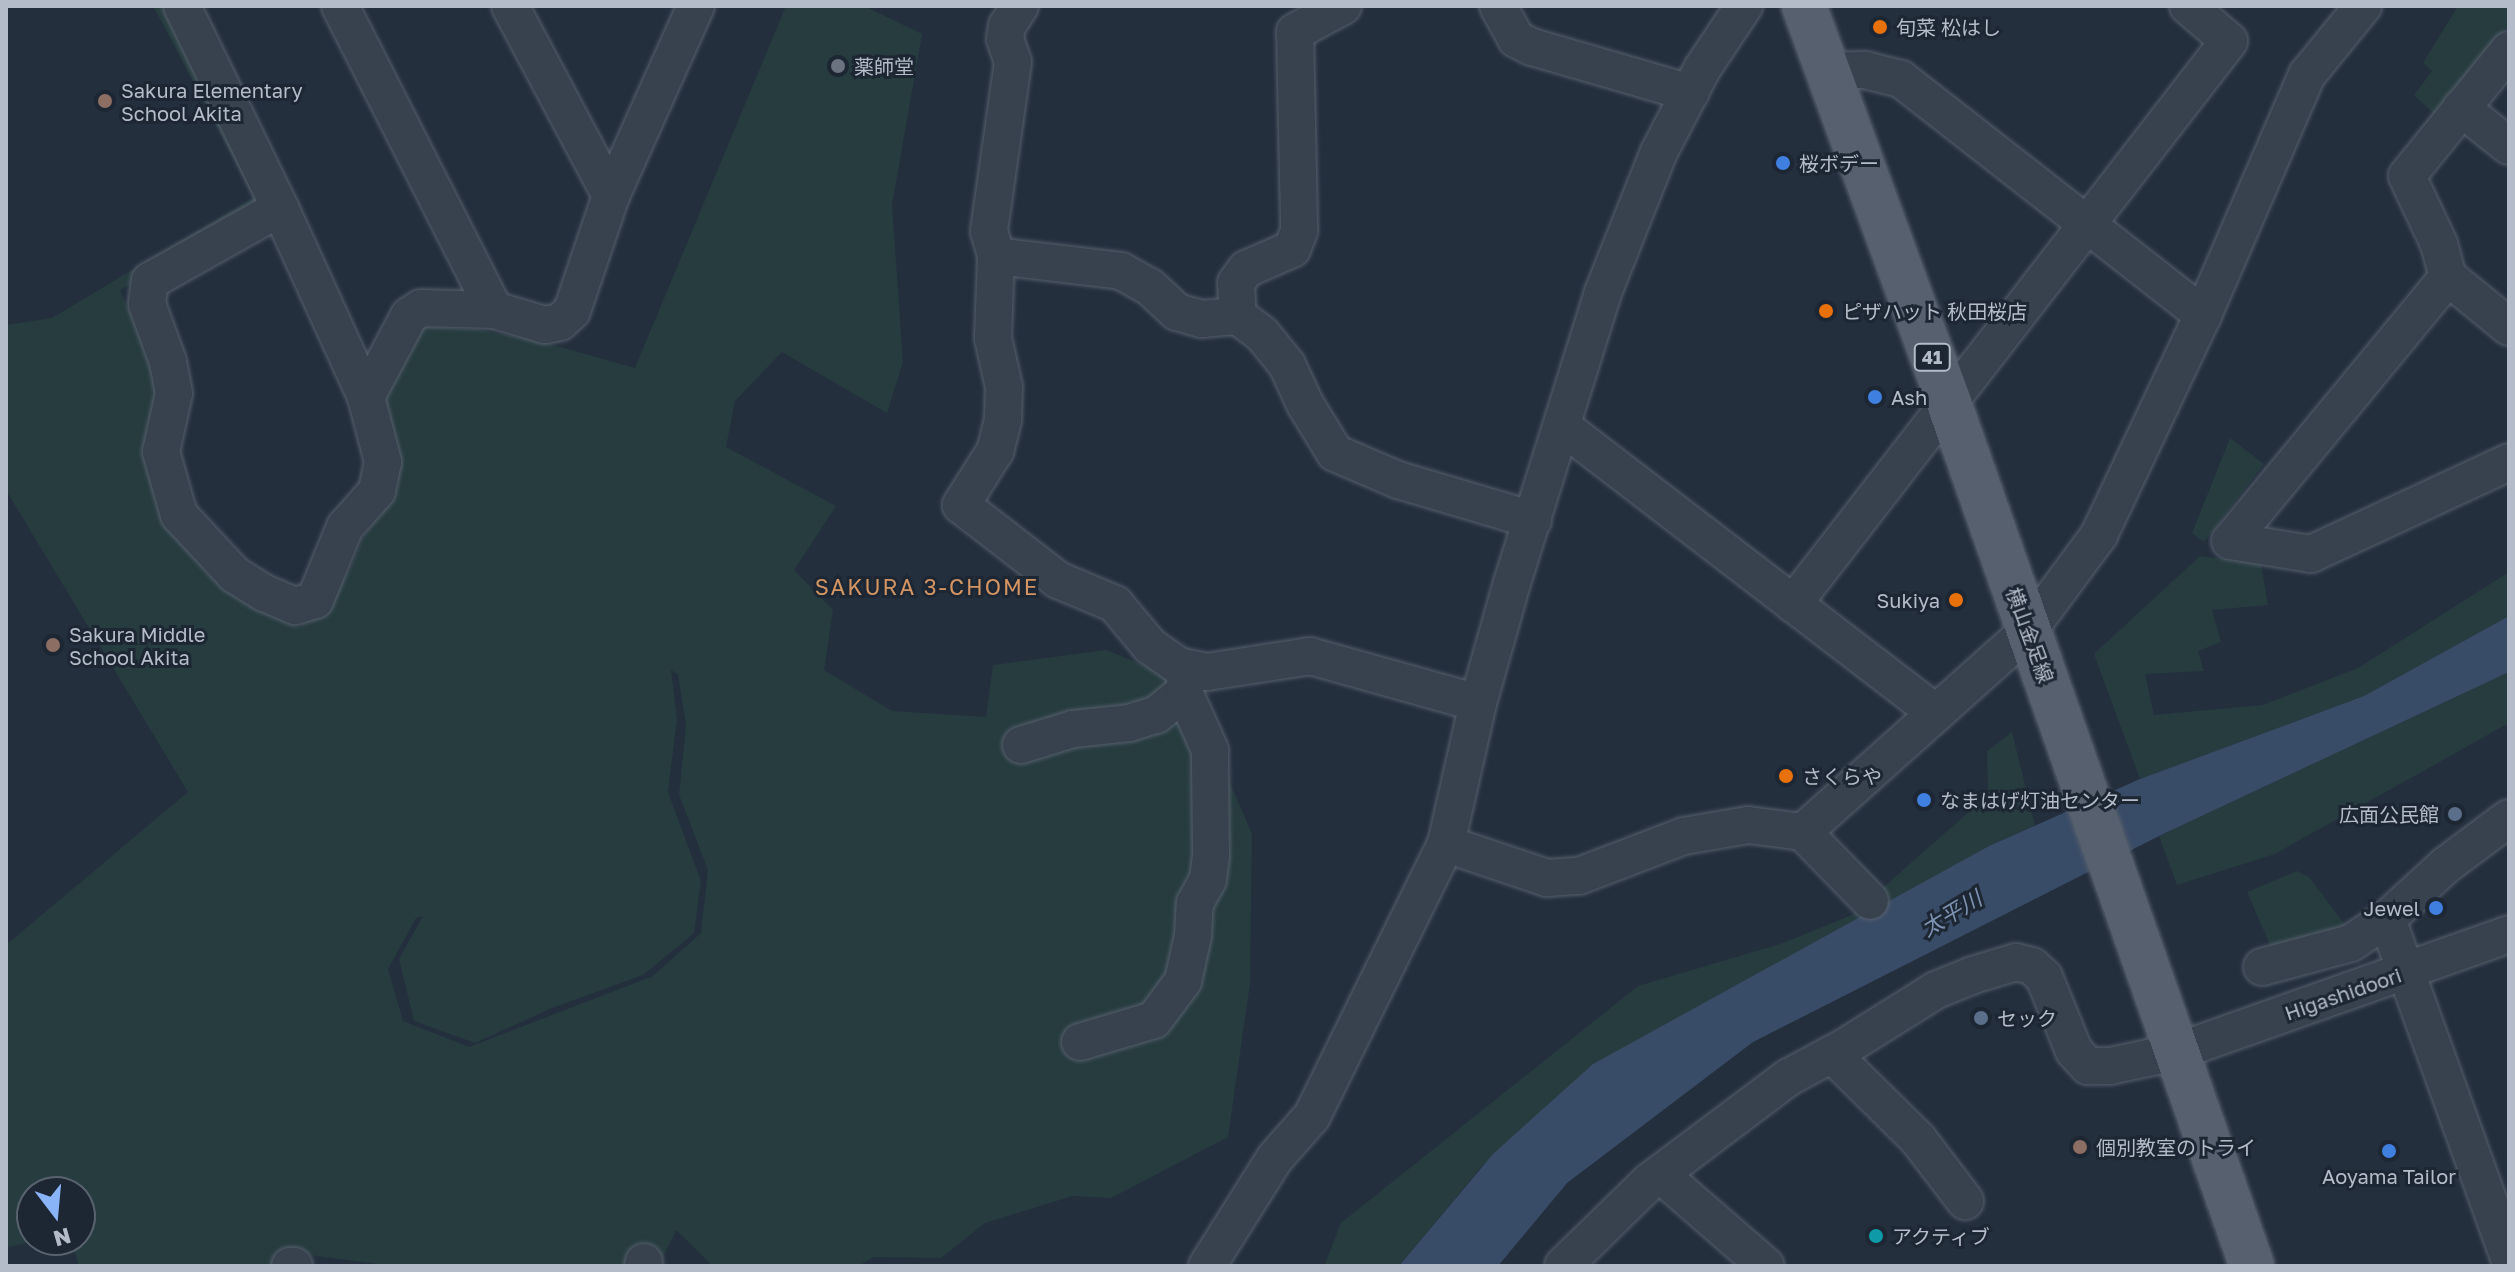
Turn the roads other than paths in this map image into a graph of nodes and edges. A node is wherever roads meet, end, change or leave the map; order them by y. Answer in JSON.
{"nodes":[{"id":1,"x":182,"y":6,"type":"edge"},
{"id":2,"x":340,"y":6,"type":"edge"},
{"id":3,"x":510,"y":6,"type":"edge"},
{"id":4,"x":696,"y":6,"type":"edge"},
{"id":5,"x":1020,"y":6,"type":"edge"},
{"id":6,"x":1343,"y":6,"type":"edge"},
{"id":7,"x":1498,"y":6,"type":"edge"},
{"id":8,"x":1744,"y":6,"type":"edge"},
{"id":9,"x":1804,"y":6,"type":"edge"},
{"id":10,"x":2188,"y":6,"type":"edge"},
{"id":11,"x":2363,"y":6,"type":"edge"},
{"id":12,"x":1294,"y":14,"type":"edge"},
{"id":13,"x":2509,"y":50,"type":"edge"},
{"id":14,"x":1828,"y":71,"type":"junction"},
{"id":15,"x":1690,"y":93,"type":"junction"},
{"id":16,"x":2461,"y":108,"type":"junction"},
{"id":17,"x":2509,"y":146,"type":"edge"},
{"id":18,"x":611,"y":196,"type":"junction"},
{"id":19,"x":280,"y":208,"type":"junction"},
{"id":20,"x":2086,"y":227,"type":"junction"},
{"id":21,"x":996,"y":256,"type":"junction"},
{"id":22,"x":2448,"y":277,"type":"junction"},
{"id":23,"x":494,"y":310,"type":"junction"},
{"id":24,"x":2203,"y":315,"type":"junction"},
{"id":25,"x":1238,"y":316,"type":"junction"},
{"id":26,"x":2509,"y":327,"type":"edge"},
{"id":27,"x":366,"y":397,"type":"junction"},
{"id":28,"x":1950,"y":406,"type":"junction"},
{"id":29,"x":1563,"y":427,"type":"junction"},
{"id":30,"x":2509,"y":462,"type":"edge"},
{"id":31,"x":1533,"y":520,"type":"junction"},
{"id":32,"x":1793,"y":604,"type":"junction"},
{"id":33,"x":2028,"y":631,"type":"junction"},
{"id":34,"x":1186,"y":680,"type":"junction"},
{"id":35,"x":1478,"y":703,"type":"junction"},
{"id":36,"x":1936,"y":713,"type":"junction"},
{"id":37,"x":1021,"y":745,"type":"dead end"},
{"id":38,"x":2509,"y":818,"type":"edge"},
{"id":39,"x":1803,"y":832,"type":"junction"},
{"id":40,"x":1446,"y":844,"type":"junction"},
{"id":41,"x":1870,"y":901,"type":"dead end"},
{"id":42,"x":2387,"y":919,"type":"junction"},
{"id":43,"x":2509,"y":934,"type":"edge"},
{"id":44,"x":2262,"y":967,"type":"dead end"},
{"id":45,"x":2407,"y":972,"type":"junction"},
{"id":46,"x":1080,"y":1042,"type":"dead end"},
{"id":47,"x":2176,"y":1052,"type":"junction"},
{"id":48,"x":1832,"y":1054,"type":"junction"},
{"id":49,"x":1660,"y":1174,"type":"junction"},
{"id":50,"x":1965,"y":1201,"type":"dead end"},
{"id":51,"x":2509,"y":1257,"type":"edge"},
{"id":52,"x":1207,"y":1266,"type":"edge"},
{"id":53,"x":1563,"y":1266,"type":"edge"},
{"id":54,"x":1766,"y":1266,"type":"edge"},
{"id":55,"x":2252,"y":1266,"type":"edge"}],
"edges":[{"from":1,"to":19,"type":"street"},
{"from":2,"to":23,"type":"street"},
{"from":3,"to":18,"type":"street"},
{"from":4,"to":18,"type":"street"},
{"from":5,"to":21,"type":"street"},
{"from":6,"to":12,"type":"street"},
{"from":7,"to":15,"type":"street"},
{"from":8,"to":15,"type":"street"},
{"from":9,"to":14,"type":"main road","name":"横山金足線","number":"41"},
{"from":10,"to":20,"type":"street"},
{"from":11,"to":24,"type":"street"},
{"from":12,"to":25,"type":"street"},
{"from":13,"to":16,"type":"street"},
{"from":14,"to":20,"type":"street"},
{"from":14,"to":28,"type":"main road","name":"横山金足線","number":"41"},
{"from":15,"to":29,"type":"street"},
{"from":16,"to":17,"type":"street"},
{"from":16,"to":22,"type":"street"},
{"from":18,"to":23,"type":"street"},
{"from":19,"to":27,"type":"street"},
{"from":19,"to":27,"type":"street"},
{"from":20,"to":24,"type":"street"},
{"from":20,"to":28,"type":"street"},
{"from":21,"to":25,"type":"street"},
{"from":21,"to":34,"type":"street"},
{"from":22,"to":26,"type":"street"},
{"from":22,"to":30,"type":"street"},
{"from":23,"to":27,"type":"street"},
{"from":24,"to":33,"type":"street"},
{"from":25,"to":31,"type":"street"},
{"from":28,"to":32,"type":"street"},
{"from":28,"to":33,"type":"main road","name":"横山金足線","number":"41"},
{"from":29,"to":31,"type":"street"},
{"from":29,"to":32,"type":"street"},
{"from":31,"to":35,"type":"street"},
{"from":32,"to":36,"type":"street"},
{"from":33,"to":36,"type":"street"},
{"from":33,"to":47,"type":"main road","name":"横山金足線","number":"41"},
{"from":34,"to":35,"type":"street"},
{"from":34,"to":37,"type":"street"},
{"from":34,"to":46,"type":"street"},
{"from":35,"to":40,"type":"street"},
{"from":36,"to":39,"type":"street"},
{"from":38,"to":42,"type":"street"},
{"from":39,"to":40,"type":"street"},
{"from":39,"to":41,"type":"street"},
{"from":40,"to":52,"type":"street"},
{"from":42,"to":44,"type":"street"},
{"from":42,"to":45,"type":"street"},
{"from":43,"to":45,"type":"street","name":"Higashidoori"},
{"from":45,"to":47,"type":"street","name":"Higashidoori"},
{"from":45,"to":51,"type":"street"},
{"from":47,"to":48,"type":"street","name":"Higashidoori"},
{"from":47,"to":55,"type":"main road","name":"横山金足線","number":"41"},
{"from":48,"to":49,"type":"street"},
{"from":48,"to":50,"type":"street"},
{"from":49,"to":53,"type":"street"},
{"from":49,"to":54,"type":"street"}]}
